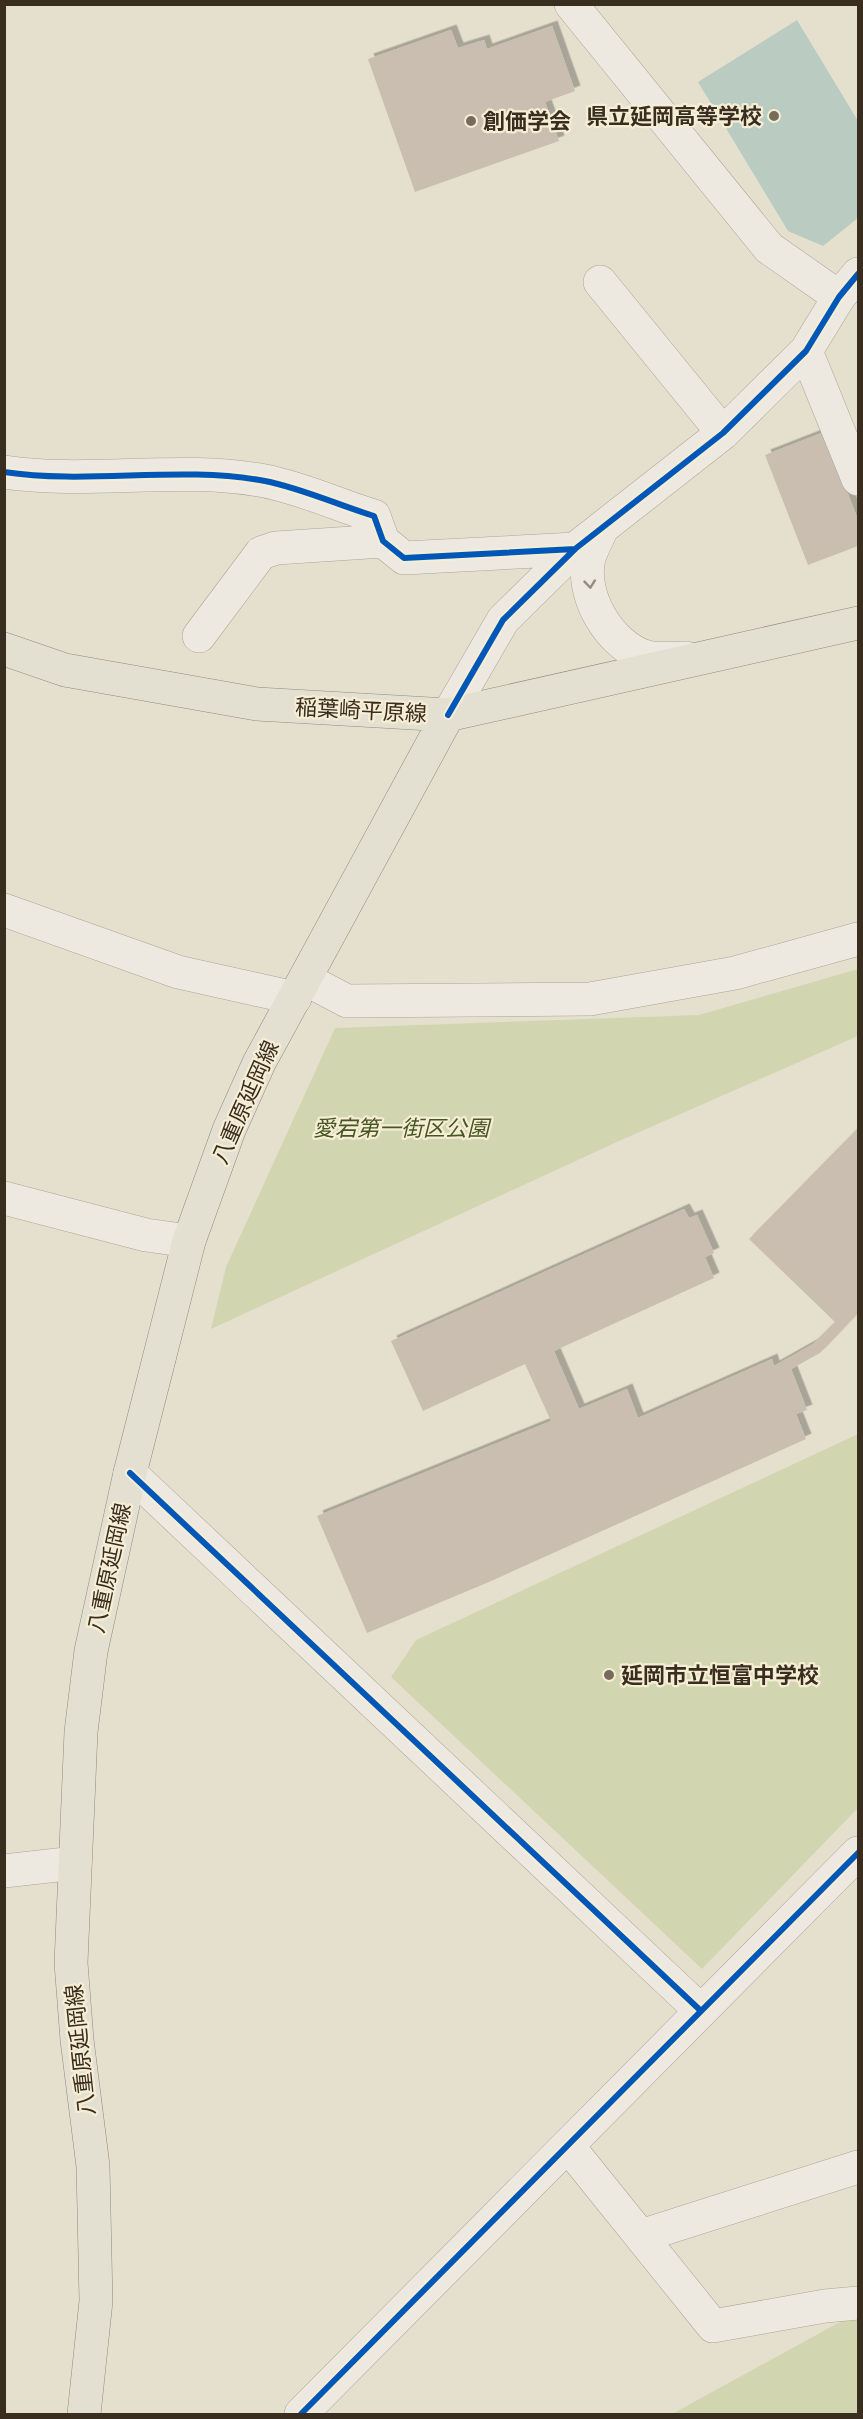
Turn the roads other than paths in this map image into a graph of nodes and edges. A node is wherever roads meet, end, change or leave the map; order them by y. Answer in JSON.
{"nodes":[{"id":1,"x":571,"y":4,"type":"edge"},
{"id":2,"x":600,"y":282,"type":"dead end"},
{"id":3,"x":849,"y":286,"type":"edge"},
{"id":4,"x":806,"y":351,"type":"junction"},
{"id":5,"x":723,"y":433,"type":"junction"},
{"id":6,"x":4,"y":472,"type":"edge"},
{"id":7,"x":858,"y":479,"type":"edge"},
{"id":8,"x":602,"y":528,"type":"junction"},
{"id":9,"x":383,"y":541,"type":"junction"},
{"id":10,"x":575,"y":549,"type":"junction"},
{"id":11,"x":858,"y":622,"type":"edge"},
{"id":12,"x":199,"y":636,"type":"dead end"},
{"id":13,"x":4,"y":649,"type":"edge"},
{"id":14,"x":705,"y":658,"type":"junction"},
{"id":15,"x":448,"y":715,"type":"junction"},
{"id":16,"x":4,"y":910,"type":"edge"},
{"id":17,"x":858,"y":939,"type":"edge"},
{"id":18,"x":300,"y":988,"type":"junction"},
{"id":19,"x":4,"y":1198,"type":"edge"},
{"id":20,"x":189,"y":1241,"type":"junction"},
{"id":21,"x":130,"y":1473,"type":"junction"},
{"id":22,"x":858,"y":1853,"type":"edge"},
{"id":23,"x":75,"y":1863,"type":"junction"},
{"id":24,"x":4,"y":1871,"type":"edge"},
{"id":25,"x":701,"y":2012,"type":"junction"},
{"id":26,"x":568,"y":2146,"type":"junction"},
{"id":27,"x":858,"y":2167,"type":"edge"},
{"id":28,"x":641,"y":2236,"type":"junction"},
{"id":29,"x":858,"y":2303,"type":"edge"},
{"id":30,"x":84,"y":2415,"type":"edge"},
{"id":31,"x":301,"y":2415,"type":"edge"}],
"edges":[{"from":1,"to":3,"type":"street"},
{"from":2,"to":5,"type":"street"},
{"from":3,"to":4,"type":"street"},
{"from":4,"to":5,"type":"street"},
{"from":4,"to":7,"type":"street"},
{"from":5,"to":8,"type":"street"},
{"from":6,"to":9,"type":"street"},
{"from":8,"to":10,"type":"street"},
{"from":8,"to":14,"type":"street","one_way":true},
{"from":9,"to":10,"type":"street"},
{"from":9,"to":12,"type":"street"},
{"from":10,"to":15,"type":"street"},
{"from":11,"to":14,"type":"main road","name":"稲葉崎平原線"},
{"from":13,"to":15,"type":"main road","name":"稲葉崎平原線"},
{"from":14,"to":15,"type":"main road","name":"稲葉崎平原線"},
{"from":15,"to":18,"type":"main road","name":"八重原延岡線"},
{"from":16,"to":18,"type":"street"},
{"from":17,"to":18,"type":"street"},
{"from":18,"to":20,"type":"main road","name":"八重原延岡線"},
{"from":19,"to":20,"type":"street"},
{"from":20,"to":21,"type":"main road","name":"八重原延岡線"},
{"from":21,"to":23,"type":"main road","name":"八重原延岡線"},
{"from":21,"to":25,"type":"street"},
{"from":22,"to":25,"type":"street"},
{"from":23,"to":24,"type":"street"},
{"from":23,"to":30,"type":"main road","name":"八重原延岡線"},
{"from":25,"to":26,"type":"street"},
{"from":26,"to":28,"type":"street"},
{"from":26,"to":31,"type":"street"},
{"from":27,"to":28,"type":"street"},
{"from":28,"to":29,"type":"street"}]}
